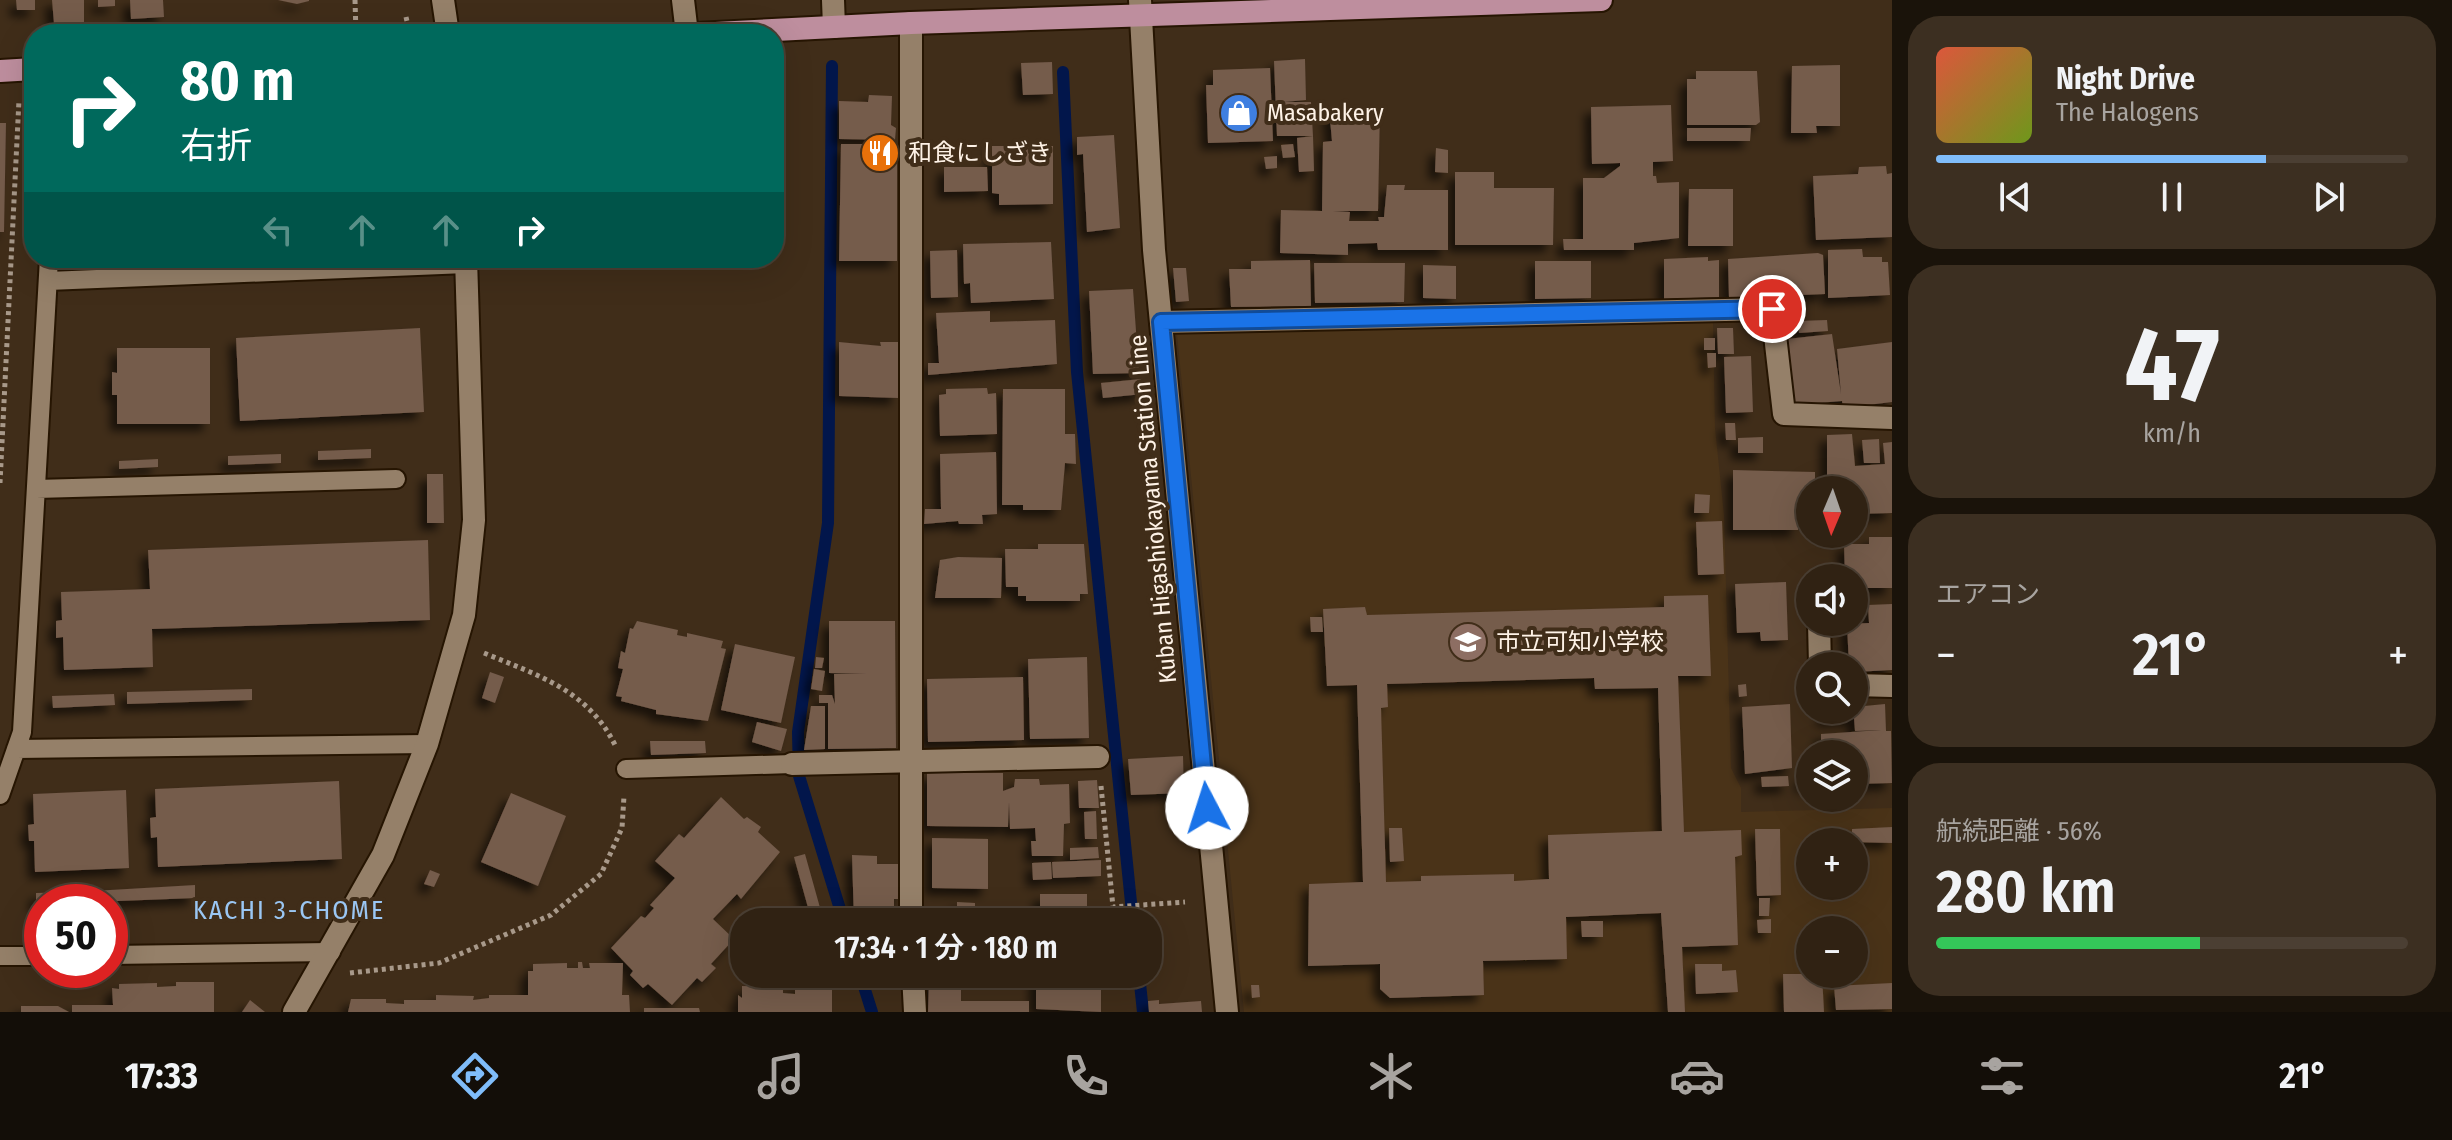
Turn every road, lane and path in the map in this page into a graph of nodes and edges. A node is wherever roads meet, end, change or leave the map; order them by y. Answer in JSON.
{"nodes":[{"id":1,"x":355,"y":0,"type":"edge"},
{"id":2,"x":443,"y":0,"type":"edge"},
{"id":3,"x":683,"y":0,"type":"edge"},
{"id":4,"x":833,"y":0,"type":"edge"},
{"id":5,"x":1601,"y":0,"type":"edge"},
{"id":6,"x":1447,"y":3,"type":"edge"},
{"id":7,"x":1140,"y":9,"type":"edge"},
{"id":8,"x":406,"y":17,"type":"dead end"},
{"id":9,"x":911,"y":23,"type":"junction"},
{"id":10,"x":356,"y":24,"type":"edge"},
{"id":11,"x":408,"y":24,"type":"edge"},
{"id":12,"x":447,"y":24,"type":"edge"},
{"id":13,"x":686,"y":24,"type":"edge"},
{"id":14,"x":834,"y":27,"type":"junction"},
{"id":15,"x":784,"y":30,"type":"edge"},
{"id":16,"x":18,"y":70,"type":"edge"},
{"id":17,"x":49,"y":268,"type":"edge"},
{"id":18,"x":320,"y":268,"type":"edge"},
{"id":19,"x":466,"y":268,"type":"edge"},
{"id":20,"x":48,"y":281,"type":"junction"},
{"id":21,"x":1161,"y":322,"type":"junction"},
{"id":22,"x":1892,"y":418,"type":"edge"},
{"id":23,"x":396,"y":479,"type":"dead end"},
{"id":24,"x":0,"y":483,"type":"edge"},
{"id":25,"x":36,"y":489,"type":"junction"},
{"id":26,"x":457,"y":641,"type":"junction"},
{"id":27,"x":1868,"y":685,"type":"edge"},
{"id":28,"x":1892,"y":686,"type":"edge"},
{"id":29,"x":427,"y":744,"type":"junction"},
{"id":30,"x":16,"y":749,"type":"junction"},
{"id":31,"x":1098,"y":757,"type":"joint"},
{"id":32,"x":911,"y":760,"type":"junction"},
{"id":33,"x":797,"y":764,"type":"joint"},
{"id":34,"x":626,"y":769,"type":"junction"},
{"id":35,"x":0,"y":795,"type":"edge"},
{"id":36,"x":1216,"y":899,"type":"junction"},
{"id":37,"x":911,"y":908,"type":"edge"},
{"id":38,"x":331,"y":952,"type":"junction"},
{"id":39,"x":128,"y":955,"type":"edge"},
{"id":40,"x":0,"y":956,"type":"edge"},
{"id":41,"x":24,"y":956,"type":"edge"},
{"id":42,"x":319,"y":974,"type":"junction"},
{"id":43,"x":914,"y":988,"type":"edge"},
{"id":44,"x":294,"y":1012,"type":"edge"},
{"id":45,"x":915,"y":1012,"type":"edge"},
{"id":46,"x":1227,"y":1012,"type":"edge"}],
"edges":[{"from":1,"to":10,"type":"path"},
{"from":2,"to":12,"type":"street"},
{"from":3,"to":13,"type":"street"},
{"from":4,"to":14,"type":"street"},
{"from":5,"to":6,"type":"main road"},
{"from":6,"to":7,"type":"main road"},
{"from":7,"to":9,"type":"main road"},
{"from":7,"to":21,"type":"street","name":"Kuban Higashiokayama Station Line"},
{"from":8,"to":11,"type":"path"},
{"from":9,"to":14,"type":"main road"},
{"from":9,"to":32,"type":"street"},
{"from":14,"to":15,"type":"main road"},
{"from":16,"to":24,"type":"path"},
{"from":17,"to":20,"type":"lane"},
{"from":18,"to":20,"type":"lane"},
{"from":19,"to":26,"type":"street"},
{"from":20,"to":25,"type":"lane"},
{"from":21,"to":22,"type":"street"},
{"from":21,"to":36,"type":"street","name":"Kuban Higashiokayama Station Line"},
{"from":23,"to":25,"type":"lane"},
{"from":25,"to":30,"type":"lane"},
{"from":26,"to":29,"type":"street"},
{"from":26,"to":34,"type":"path"},
{"from":27,"to":28,"type":"street"},
{"from":29,"to":30,"type":"lane"},
{"from":29,"to":38,"type":"street"},
{"from":30,"to":35,"type":"lane"},
{"from":31,"to":32,"type":"street"},
{"from":31,"to":36,"type":"path"},
{"from":32,"to":33,"type":"street"},
{"from":32,"to":37,"type":"street"},
{"from":33,"to":34,"type":"lane"},
{"from":34,"to":42,"type":"path"},
{"from":36,"to":46,"type":"street","name":"Kuban Higashiokayama Station Line"},
{"from":38,"to":39,"type":"lane"},
{"from":38,"to":42,"type":"street"},
{"from":40,"to":41,"type":"lane"},
{"from":42,"to":44,"type":"street"},
{"from":43,"to":45,"type":"street"}]}
